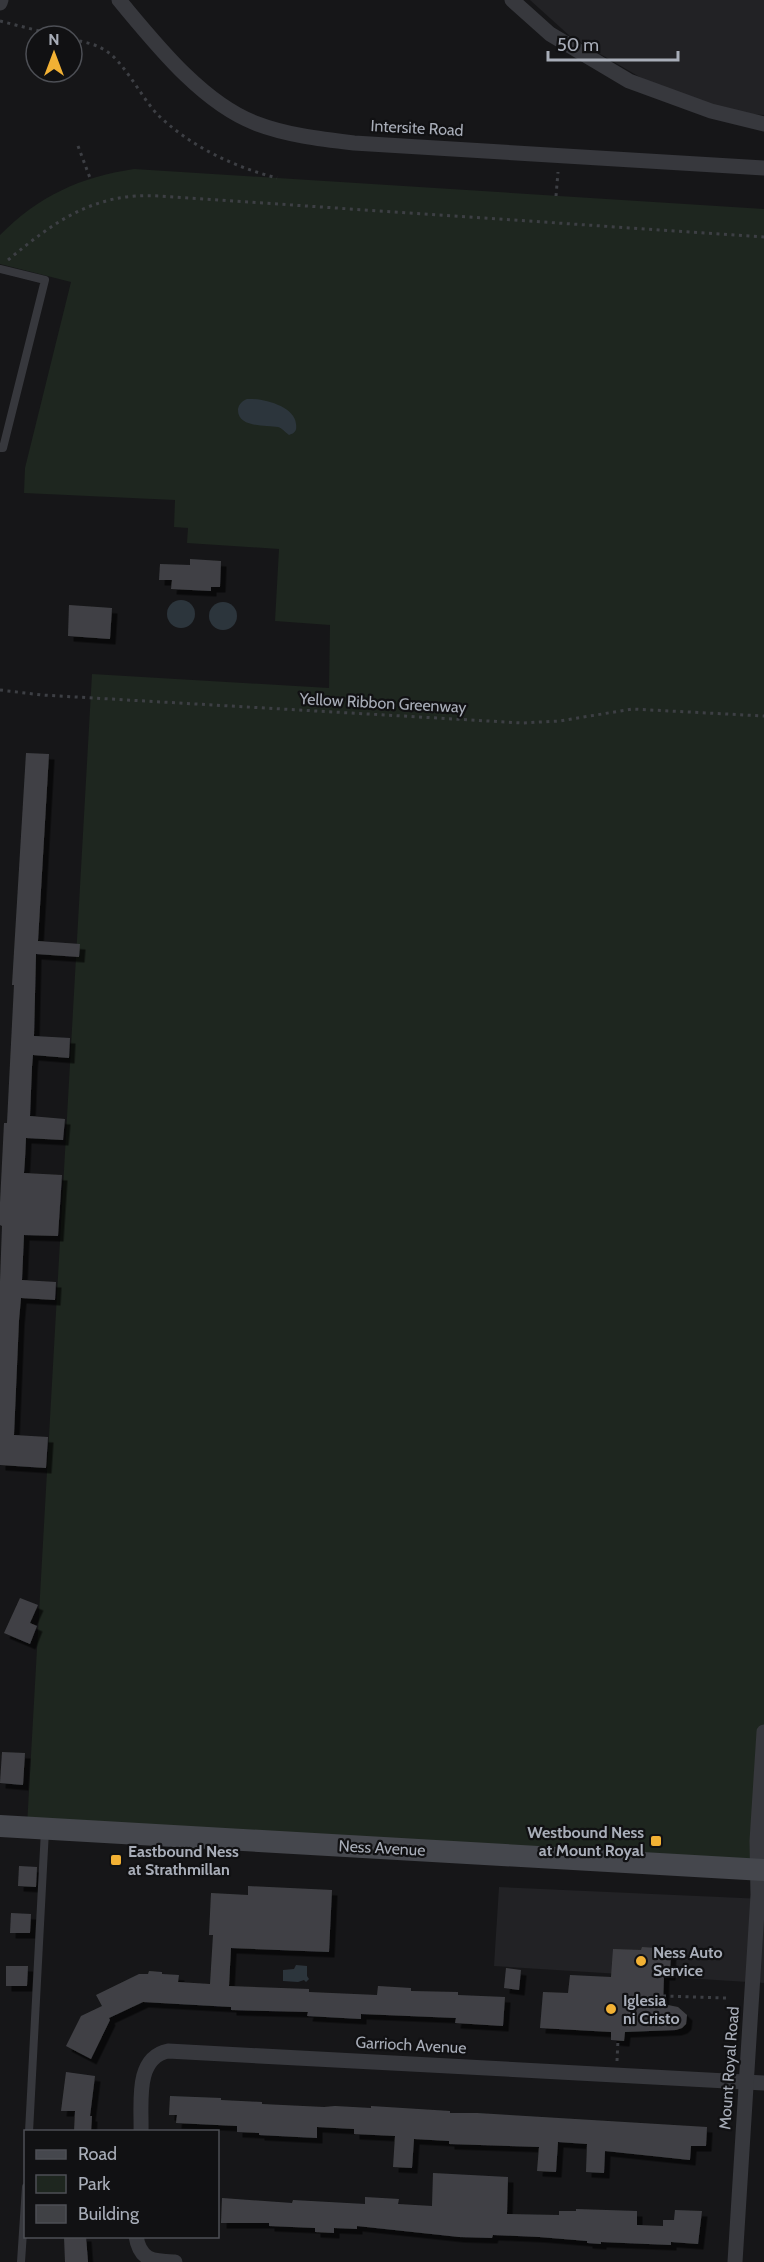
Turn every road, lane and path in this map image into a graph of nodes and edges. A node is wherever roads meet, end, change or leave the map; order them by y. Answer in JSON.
{"nodes":[{"id":1,"x":119,"y":0,"type":"edge"},
{"id":2,"x":512,"y":0,"type":"edge"},
{"id":3,"x":0,"y":21,"type":"edge"},
{"id":4,"x":24,"y":27,"type":"edge"},
{"id":5,"x":84,"y":42,"type":"edge"},
{"id":6,"x":764,"y":124,"type":"edge"},
{"id":7,"x":78,"y":146,"type":"dead end"},
{"id":8,"x":560,"y":155,"type":"junction"},
{"id":9,"x":764,"y":168,"type":"edge"},
{"id":10,"x":90,"y":178,"type":"dead end"},
{"id":11,"x":277,"y":178,"type":"dead end"},
{"id":12,"x":556,"y":196,"type":"dead end"},
{"id":13,"x":764,"y":237,"type":"edge"},
{"id":14,"x":3,"y":267,"type":"edge"},
{"id":15,"x":2,"y":448,"type":"edge"},
{"id":16,"x":0,"y":690,"type":"edge"},
{"id":17,"x":764,"y":716,"type":"edge"},
{"id":18,"x":764,"y":1732,"type":"edge"},
{"id":19,"x":0,"y":1826,"type":"edge"},
{"id":20,"x":45,"y":1828,"type":"junction"},
{"id":21,"x":761,"y":1870,"type":"edge"},
{"id":22,"x":758,"y":1976,"type":"edge"},
{"id":23,"x":663,"y":1996,"type":"dead end"},
{"id":24,"x":726,"y":1998,"type":"dead end"},
{"id":25,"x":746,"y":2081,"type":"junction"},
{"id":26,"x":764,"y":2083,"type":"edge"},
{"id":27,"x":29,"y":2130,"type":"edge"},
{"id":28,"x":141,"y":2130,"type":"edge"},
{"id":29,"x":24,"y":2217,"type":"edge"},
{"id":30,"x":136,"y":2238,"type":"edge"},
{"id":31,"x":21,"y":2262,"type":"edge"},
{"id":32,"x":175,"y":2262,"type":"edge"},
{"id":33,"x":735,"y":2262,"type":"edge"}],
"edges":[{"from":1,"to":8,"type":"street","name":"Intersite Road"},
{"from":2,"to":6,"type":"street"},
{"from":3,"to":4,"type":"path"},
{"from":5,"to":11,"type":"path"},
{"from":7,"to":10,"type":"path"},
{"from":8,"to":9,"type":"street","name":"Intersite Road"},
{"from":8,"to":12,"type":"path"},
{"from":13,"to":14,"type":"path"},
{"from":14,"to":15,"type":"lane"},
{"from":16,"to":17,"type":"path","name":"Yellow Ribbon Greenway"},
{"from":18,"to":21,"type":"street","name":"Mount Royal Road"},
{"from":19,"to":20,"type":"main road","name":"Ness Avenue"},
{"from":20,"to":21,"type":"main road","name":"Ness Avenue"},
{"from":20,"to":27,"type":"lane"},
{"from":21,"to":22,"type":"street","name":"Mount Royal Road"},
{"from":22,"to":25,"type":"street","name":"Mount Royal Road"},
{"from":23,"to":24,"type":"path"},
{"from":25,"to":26,"type":"street","name":"Garrioch Avenue"},
{"from":25,"to":28,"type":"street","name":"Garrioch Avenue"},
{"from":25,"to":33,"type":"street","name":"Mount Royal Road"},
{"from":29,"to":31,"type":"lane"},
{"from":30,"to":32,"type":"street"}]}
